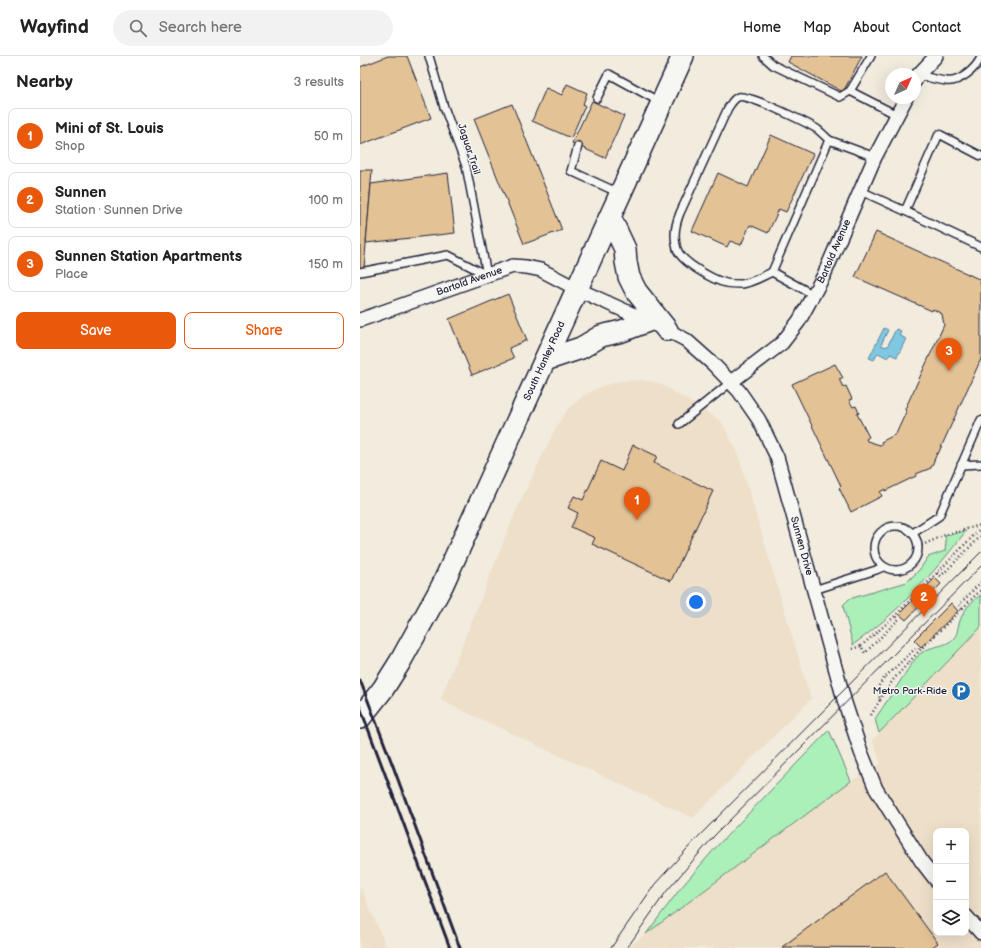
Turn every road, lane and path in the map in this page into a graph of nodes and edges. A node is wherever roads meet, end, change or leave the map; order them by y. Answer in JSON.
{"nodes":[{"id":1,"x":429,"y":56,"type":"edge"},
{"id":2,"x":683,"y":56,"type":"edge"},
{"id":3,"x":763,"y":56,"type":"edge"},
{"id":4,"x":871,"y":56,"type":"edge"},
{"id":5,"x":936,"y":56,"type":"edge"},
{"id":6,"x":981,"y":58,"type":"edge"},
{"id":7,"x":921,"y":73,"type":"edge"},
{"id":8,"x":921,"y":79,"type":"edge"},
{"id":9,"x":850,"y":91,"type":"junction"},
{"id":10,"x":597,"y":98,"type":"dead end"},
{"id":11,"x":662,"y":102,"type":"junction"},
{"id":12,"x":903,"y":104,"type":"edge"},
{"id":13,"x":897,"y":115,"type":"junction"},
{"id":14,"x":829,"y":140,"type":"junction"},
{"id":15,"x":578,"y":146,"type":"dead end"},
{"id":16,"x":981,"y":156,"type":"edge"},
{"id":17,"x":875,"y":157,"type":"junction"},
{"id":18,"x":861,"y":191,"type":"junction"},
{"id":19,"x":621,"y":194,"type":"junction"},
{"id":20,"x":905,"y":211,"type":"junction"},
{"id":21,"x":610,"y":217,"type":"junction"},
{"id":22,"x":981,"y":247,"type":"edge"},
{"id":23,"x":360,"y":272,"type":"edge"},
{"id":24,"x":772,"y":272,"type":"junction"},
{"id":25,"x":487,"y":275,"type":"junction"},
{"id":26,"x":578,"y":289,"type":"junction"},
{"id":27,"x":814,"y":295,"type":"junction"},
{"id":28,"x":360,"y":320,"type":"edge"},
{"id":29,"x":648,"y":321,"type":"junction"},
{"id":30,"x":667,"y":330,"type":"junction"},
{"id":31,"x":545,"y":360,"type":"junction"},
{"id":32,"x":731,"y":382,"type":"junction"},
{"id":33,"x":981,"y":420,"type":"edge"},
{"id":34,"x":679,"y":424,"type":"dead end"},
{"id":35,"x":981,"y":464,"type":"edge"},
{"id":36,"x":961,"y":465,"type":"junction"},
{"id":37,"x":981,"y":525,"type":"edge"},
{"id":38,"x":981,"y":528,"type":"edge"},
{"id":39,"x":912,"y":533,"type":"junction"},
{"id":40,"x":981,"y":536,"type":"edge"},
{"id":41,"x":918,"y":547,"type":"junction"},
{"id":42,"x":883,"y":567,"type":"junction"},
{"id":43,"x":937,"y":573,"type":"junction"},
{"id":44,"x":981,"y":582,"type":"edge"},
{"id":45,"x":814,"y":590,"type":"junction"},
{"id":46,"x":981,"y":590,"type":"edge"},
{"id":47,"x":962,"y":608,"type":"junction"},
{"id":48,"x":895,"y":615,"type":"junction"},
{"id":49,"x":861,"y":646,"type":"junction"},
{"id":50,"x":852,"y":649,"type":"dead end"},
{"id":51,"x":920,"y":650,"type":"junction"},
{"id":52,"x":880,"y":700,"type":"junction"},
{"id":53,"x":871,"y":714,"type":"dead end"},
{"id":54,"x":360,"y":718,"type":"edge"},
{"id":55,"x":933,"y":876,"type":"edge"},
{"id":56,"x":969,"y":919,"type":"edge"},
{"id":57,"x":981,"y":933,"type":"edge"}],
"edges":[{"from":1,"to":25,"type":"lane","name":"Jaguar Trail"},
{"from":2,"to":11,"type":"main road","name":"South Hanley Road"},
{"from":3,"to":9,"type":"lane"},
{"from":4,"to":9,"type":"lane"},
{"from":5,"to":7,"type":"street"},
{"from":6,"to":8,"type":"lane"},
{"from":9,"to":13,"type":"lane"},
{"from":10,"to":11,"type":"lane"},
{"from":11,"to":19,"type":"main road","name":"South Hanley Road"},
{"from":12,"to":13,"type":"street","name":"Bartold Avenue"},
{"from":13,"to":17,"type":"street","name":"Bartold Avenue"},
{"from":14,"to":17,"type":"lane"},
{"from":14,"to":24,"type":"lane"},
{"from":14,"to":24,"type":"lane"},
{"from":15,"to":19,"type":"lane"},
{"from":16,"to":20,"type":"lane"},
{"from":17,"to":18,"type":"street","name":"Bartold Avenue"},
{"from":18,"to":20,"type":"lane"},
{"from":18,"to":27,"type":"street","name":"Bartold Avenue"},
{"from":19,"to":21,"type":"main road","name":"South Hanley Road"},
{"from":20,"to":22,"type":"lane"},
{"from":21,"to":26,"type":"main road","name":"South Hanley Road"},
{"from":21,"to":30,"type":"main road"},
{"from":23,"to":25,"type":"lane"},
{"from":24,"to":27,"type":"lane"},
{"from":25,"to":26,"type":"street","name":"Bartold Avenue"},
{"from":25,"to":28,"type":"street","name":"Bartold Avenue"},
{"from":26,"to":29,"type":"street","name":"Sunnen Drive"},
{"from":26,"to":31,"type":"main road","name":"South Hanley Road"},
{"from":27,"to":32,"type":"street","name":"Bartold Avenue"},
{"from":29,"to":30,"type":"street","name":"Sunnen Drive"},
{"from":29,"to":31,"type":"main road"},
{"from":30,"to":32,"type":"street","name":"Sunnen Drive"},
{"from":31,"to":54,"type":"main road","name":"South Hanley Road"},
{"from":32,"to":34,"type":"lane"},
{"from":32,"to":45,"type":"street","name":"Sunnen Drive"},
{"from":33,"to":36,"type":"lane"},
{"from":35,"to":36,"type":"lane"},
{"from":36,"to":39,"type":"lane"},
{"from":37,"to":41,"type":"path"},
{"from":38,"to":43,"type":"path"},
{"from":39,"to":41,"type":"lane"},
{"from":39,"to":42,"type":"lane"},
{"from":40,"to":43,"type":"path"},
{"from":41,"to":42,"type":"lane"},
{"from":42,"to":45,"type":"lane"},
{"from":43,"to":48,"type":"path"},
{"from":44,"to":47,"type":"path"},
{"from":45,"to":55,"type":"street","name":"Sunnen Drive"},
{"from":46,"to":47,"type":"path"},
{"from":47,"to":51,"type":"path"},
{"from":48,"to":49,"type":"path"},
{"from":48,"to":49,"type":"path"},
{"from":49,"to":50,"type":"path"},
{"from":51,"to":52,"type":"path"},
{"from":51,"to":52,"type":"path"},
{"from":52,"to":53,"type":"path"},
{"from":56,"to":57,"type":"street"}]}
